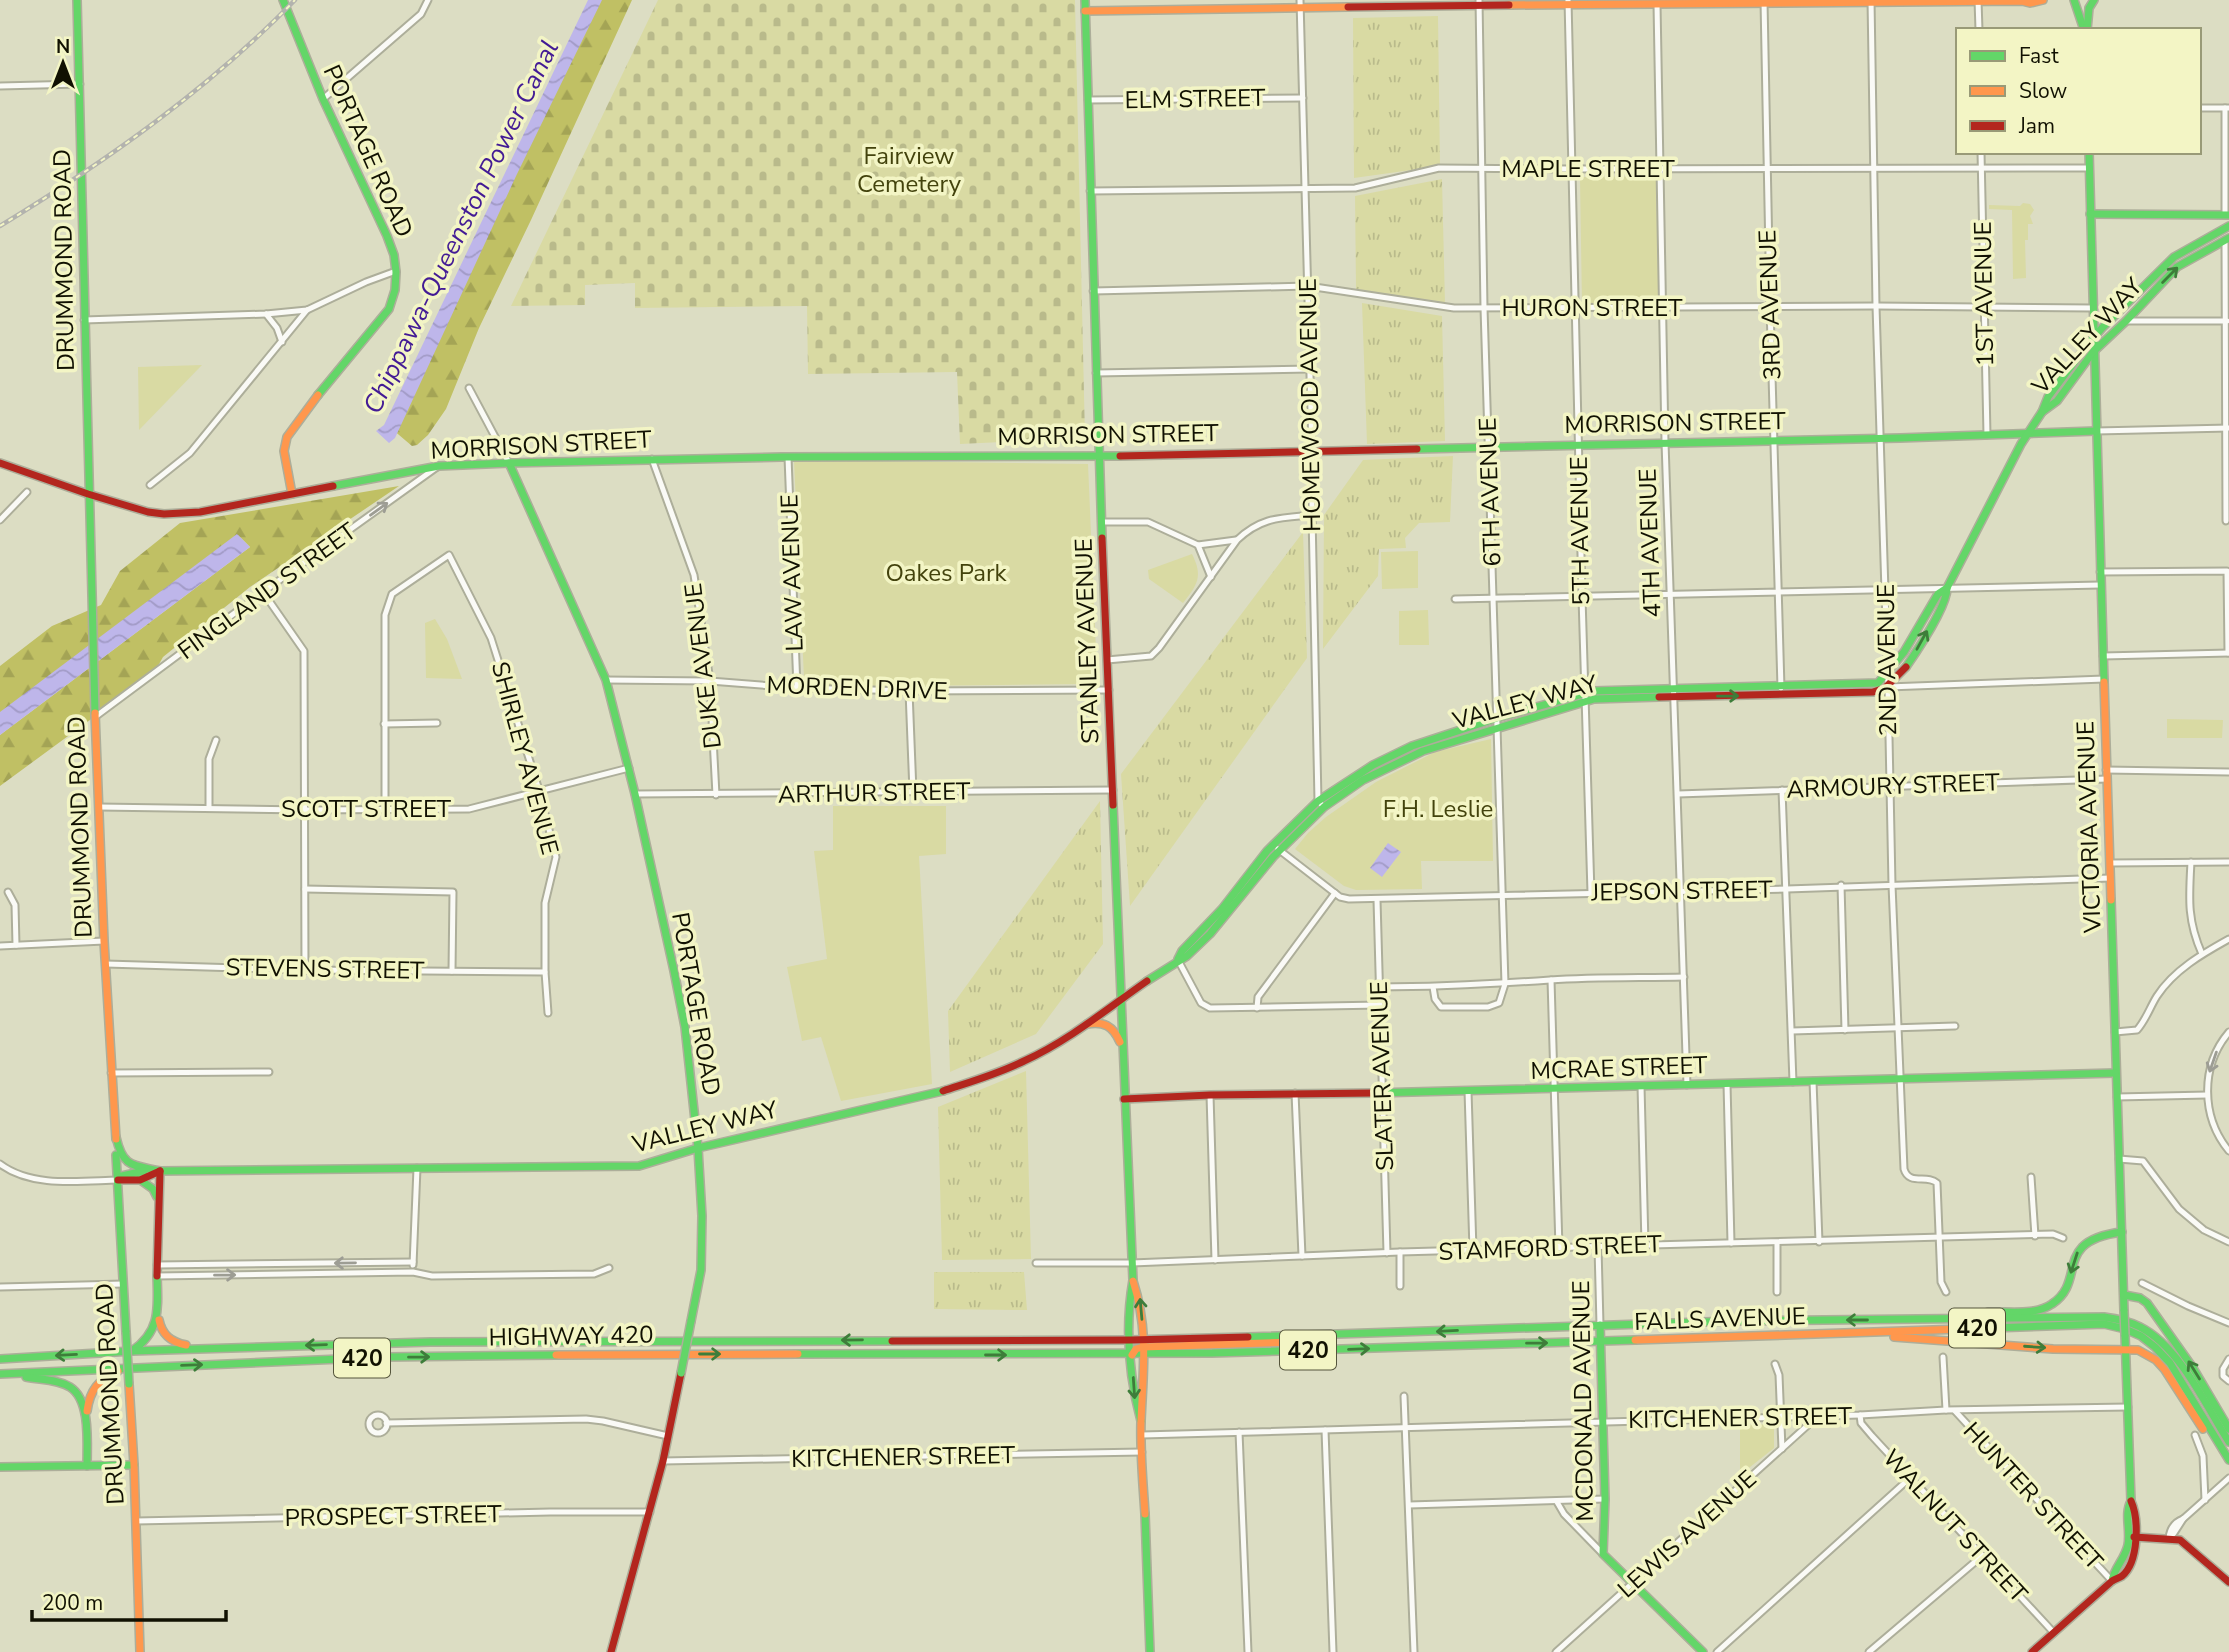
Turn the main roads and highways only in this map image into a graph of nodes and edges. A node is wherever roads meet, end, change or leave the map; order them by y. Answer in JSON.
{"nodes":[{"id":1,"x":77,"y":0,"type":"edge"},
{"id":2,"x":283,"y":0,"type":"edge"},
{"id":3,"x":1084,"y":0,"type":"edge"},
{"id":4,"x":1632,"y":0,"type":"edge"},
{"id":5,"x":2024,"y":0,"type":"edge"},
{"id":6,"x":2043,"y":0,"type":"edge"},
{"id":7,"x":2074,"y":0,"type":"edge"},
{"id":8,"x":2094,"y":0,"type":"edge"},
{"id":9,"x":1871,"y":1,"type":"edge"},
{"id":10,"x":1978,"y":1,"type":"edge"},
{"id":11,"x":1479,"y":2,"type":"edge"},
{"id":12,"x":1568,"y":2,"type":"edge"},
{"id":13,"x":1657,"y":2,"type":"edge"},
{"id":14,"x":1764,"y":2,"type":"edge"},
{"id":15,"x":1300,"y":3,"type":"edge"},
{"id":16,"x":1620,"y":5,"type":"junction"},
{"id":17,"x":1085,"y":11,"type":"junction"},
{"id":18,"x":2085,"y":28,"type":"edge"},
{"id":19,"x":2086,"y":28,"type":"edge"},
{"id":20,"x":2089,"y":154,"type":"edge"},
{"id":21,"x":2090,"y":214,"type":"junction"},
{"id":22,"x":2227,"y":215,"type":"edge"},
{"id":23,"x":2229,"y":226,"type":"edge"},
{"id":24,"x":2227,"y":239,"type":"edge"},
{"id":25,"x":2092,"y":308,"type":"junction"},
{"id":26,"x":2112,"y":318,"type":"junction"},
{"id":27,"x":2093,"y":337,"type":"junction"},
{"id":28,"x":2093,"y":352,"type":"junction"},
{"id":29,"x":2042,"y":412,"type":"junction"},
{"id":30,"x":2096,"y":431,"type":"junction"},
{"id":31,"x":2027,"y":434,"type":"junction"},
{"id":32,"x":1099,"y":456,"type":"junction"},
{"id":33,"x":0,"y":463,"type":"edge"},
{"id":34,"x":509,"y":463,"type":"junction"},
{"id":35,"x":88,"y":494,"type":"junction"},
{"id":36,"x":292,"y":494,"type":"junction"},
{"id":37,"x":1947,"y":588,"type":"junction"},
{"id":38,"x":1675,"y":692,"type":"junction"},
{"id":39,"x":1586,"y":697,"type":"junction"},
{"id":40,"x":1321,"y":804,"type":"junction"},
{"id":41,"x":1121,"y":1000,"type":"junction"},
{"id":42,"x":1083,"y":1025,"type":"junction"},
{"id":43,"x":1123,"y":1050,"type":"junction"},
{"id":44,"x":2115,"y":1073,"type":"junction"},
{"id":45,"x":1124,"y":1099,"type":"junction"},
{"id":46,"x":116,"y":1137,"type":"junction"},
{"id":47,"x":698,"y":1149,"type":"junction"},
{"id":48,"x":156,"y":1170,"type":"junction"},
{"id":49,"x":139,"y":1179,"type":"junction"},
{"id":50,"x":118,"y":1180,"type":"junction"},
{"id":51,"x":159,"y":1207,"type":"junction"},
{"id":52,"x":2122,"y":1232,"type":"junction"},
{"id":53,"x":1133,"y":1280,"type":"junction"},
{"id":54,"x":2124,"y":1295,"type":"junction"},
{"id":55,"x":157,"y":1312,"type":"junction"},
{"id":56,"x":1926,"y":1319,"type":"junction"},
{"id":57,"x":1600,"y":1325,"type":"junction"},
{"id":58,"x":1850,"y":1334,"type":"junction"},
{"id":59,"x":1131,"y":1340,"type":"junction"},
{"id":60,"x":1600,"y":1341,"type":"junction"},
{"id":61,"x":1143,"y":1347,"type":"junction"},
{"id":62,"x":2125,"y":1348,"type":"junction"},
{"id":63,"x":211,"y":1349,"type":"junction"},
{"id":64,"x":132,"y":1351,"type":"junction"},
{"id":65,"x":1132,"y":1355,"type":"junction"},
{"id":66,"x":0,"y":1359,"type":"edge"},
{"id":67,"x":124,"y":1368,"type":"junction"},
{"id":68,"x":3,"y":1374,"type":"edge"},
{"id":69,"x":1141,"y":1421,"type":"junction"},
{"id":70,"x":85,"y":1422,"type":"junction"},
{"id":71,"x":2229,"y":1429,"type":"edge"},
{"id":72,"x":2229,"y":1442,"type":"edge"},
{"id":73,"x":2229,"y":1461,"type":"edge"},
{"id":74,"x":134,"y":1465,"type":"junction"},
{"id":75,"x":87,"y":1466,"type":"junction"},
{"id":76,"x":0,"y":1467,"type":"edge"},
{"id":77,"x":2132,"y":1537,"type":"junction"},
{"id":78,"x":2229,"y":1582,"type":"edge"},
{"id":79,"x":140,"y":1652,"type":"edge"},
{"id":80,"x":611,"y":1652,"type":"edge"},
{"id":81,"x":1150,"y":1652,"type":"edge"},
{"id":82,"x":1703,"y":1652,"type":"edge"},
{"id":83,"x":2032,"y":1652,"type":"edge"}],
"edges":[{"from":1,"to":35,"type":"main road","name":"DRUMMOND ROAD"},
{"from":2,"to":36,"type":"main road","name":"PORTAGE ROAD"},
{"from":3,"to":17,"type":"main road","name":"STANLEY AVENUE"},
{"from":4,"to":16,"type":"main road"},
{"from":5,"to":6,"type":"main road"},
{"from":5,"to":10,"type":"main road"},
{"from":7,"to":18,"type":"main road"},
{"from":8,"to":19,"type":"main road"},
{"from":9,"to":10,"type":"main road"},
{"from":9,"to":14,"type":"main road"},
{"from":11,"to":12,"type":"main road"},
{"from":11,"to":15,"type":"main road"},
{"from":12,"to":16,"type":"main road"},
{"from":13,"to":14,"type":"main road"},
{"from":13,"to":16,"type":"main road"},
{"from":15,"to":17,"type":"main road"},
{"from":17,"to":32,"type":"main road","name":"STANLEY AVENUE"},
{"from":20,"to":21,"type":"main road","name":"VICTORIA AVENUE"},
{"from":21,"to":22,"type":"main road"},
{"from":21,"to":25,"type":"main road","name":"VICTORIA AVENUE"},
{"from":23,"to":26,"type":"main road","name":"VALLEY WAY"},
{"from":28,"to":24,"type":"main road","name":"VALLEY WAY","one_way":true},
{"from":25,"to":26,"type":"main road"},
{"from":25,"to":27,"type":"main road","name":"VICTORIA AVENUE"},
{"from":26,"to":27,"type":"main road","name":"VALLEY WAY"},
{"from":27,"to":28,"type":"main road","name":"VICTORIA AVENUE"},
{"from":27,"to":29,"type":"main road","name":"VALLEY WAY"},
{"from":28,"to":29,"type":"main road","name":"VALLEY WAY"},
{"from":28,"to":30,"type":"main road","name":"VICTORIA AVENUE"},
{"from":29,"to":31,"type":"main road","name":"VALLEY WAY"},
{"from":30,"to":31,"type":"main road","name":"MORRISON STREET"},
{"from":30,"to":44,"type":"main road","name":"VICTORIA AVENUE"},
{"from":31,"to":32,"type":"main road","name":"MORRISON STREET"},
{"from":31,"to":37,"type":"main road","name":"VALLEY WAY"},
{"from":32,"to":34,"type":"main road","name":"MORRISON STREET"},
{"from":32,"to":41,"type":"main road","name":"STANLEY AVENUE"},
{"from":33,"to":35,"type":"main road","name":"MORRISON STREET"},
{"from":34,"to":36,"type":"main road","name":"MORRISON STREET"},
{"from":34,"to":47,"type":"main road","name":"PORTAGE ROAD"},
{"from":35,"to":36,"type":"main road","name":"MORRISON STREET"},
{"from":35,"to":46,"type":"main road","name":"DRUMMOND ROAD"},
{"from":37,"to":38,"type":"main road","name":"VALLEY WAY"},
{"from":38,"to":37,"type":"main road","name":"VALLEY WAY","one_way":true},
{"from":38,"to":39,"type":"main road","name":"VALLEY WAY"},
{"from":39,"to":40,"type":"main road","name":"VALLEY WAY"},
{"from":39,"to":40,"type":"main road","name":"VALLEY WAY"},
{"from":40,"to":41,"type":"main road","name":"VALLEY WAY"},
{"from":41,"to":42,"type":"main road","name":"VALLEY WAY"},
{"from":41,"to":43,"type":"main road","name":"STANLEY AVENUE"},
{"from":42,"to":43,"type":"main road"},
{"from":42,"to":47,"type":"main road","name":"VALLEY WAY"},
{"from":43,"to":45,"type":"main road","name":"STANLEY AVENUE"},
{"from":44,"to":45,"type":"main road","name":"MCRAE STREET"},
{"from":44,"to":52,"type":"main road","name":"VICTORIA AVENUE"},
{"from":45,"to":53,"type":"main road","name":"STANLEY AVENUE"},
{"from":46,"to":48,"type":"main road"},
{"from":46,"to":50,"type":"main road","name":"DRUMMOND ROAD"},
{"from":47,"to":48,"type":"main road","name":"VALLEY WAY"},
{"from":47,"to":80,"type":"main road","name":"PORTAGE ROAD","bridge":true},
{"from":48,"to":49,"type":"main road","name":"VALLEY WAY"},
{"from":48,"to":50,"type":"main road","name":"VALLEY WAY"},
{"from":48,"to":51,"type":"main road"},
{"from":49,"to":50,"type":"main road","name":"VALLEY WAY"},
{"from":49,"to":51,"type":"main road"},
{"from":50,"to":74,"type":"main road","name":"DRUMMOND ROAD","bridge":true},
{"from":51,"to":55,"type":"main road"},
{"from":52,"to":54,"type":"main road","name":"VICTORIA AVENUE"},
{"from":52,"to":56,"type":"main road","one_way":true},
{"from":53,"to":59,"type":"main road","name":"STANLEY AVENUE"},
{"from":61,"to":53,"type":"main road","name":"STANLEY AVENUE","one_way":true},
{"from":54,"to":62,"type":"main road","name":"VICTORIA AVENUE","bridge":true},
{"from":71,"to":54,"type":"main road","one_way":true},
{"from":55,"to":63,"type":"main road"},
{"from":55,"to":64,"type":"main road"},
{"from":56,"to":57,"type":"main road","name":"FALLS AVENUE","number":"420","one_way":true},
{"from":56,"to":72,"type":"main road","name":"FALLS AVENUE","number":"420"},
{"from":57,"to":60,"type":"main road","name":"MCDONALD AVENUE"},
{"from":57,"to":61,"type":"main road","name":"FALLS AVENUE","number":"420","one_way":true},
{"from":58,"to":60,"type":"main road","name":"FALLS AVENUE","number":"420"},
{"from":58,"to":62,"type":"main road","one_way":true},
{"from":58,"to":73,"type":"main road","name":"FALLS AVENUE","number":"420"},
{"from":59,"to":61,"type":"main road","name":"HIGHWAY 420","number":"420"},
{"from":59,"to":63,"type":"main road","name":"HIGHWAY 420","number":"420","one_way":true},
{"from":59,"to":65,"type":"main road","name":"STANLEY AVENUE"},
{"from":61,"to":60,"type":"main road","name":"FALLS AVENUE","number":"420","one_way":true},
{"from":60,"to":82,"type":"main road","name":"MCDONALD AVENUE"},
{"from":61,"to":65,"type":"main road","name":"HIGHWAY 420","number":"420"},
{"from":61,"to":69,"type":"main road","name":"STANLEY AVENUE"},
{"from":62,"to":73,"type":"main road"},
{"from":62,"to":77,"type":"main road","name":"VICTORIA AVENUE"},
{"from":63,"to":64,"type":"main road","name":"HIGHWAY 420","number":"420"},
{"from":64,"to":66,"type":"main road","name":"HIGHWAY 420","number":"420","one_way":true},
{"from":67,"to":65,"type":"main road","name":"HIGHWAY 420","number":"420","one_way":true},
{"from":65,"to":69,"type":"main road","name":"STANLEY AVENUE","one_way":true},
{"from":67,"to":68,"type":"main road","name":"HIGHWAY 420","number":"420"},
{"from":67,"to":70,"type":"main road"},
{"from":68,"to":70,"type":"main road"},
{"from":69,"to":81,"type":"main road","name":"STANLEY AVENUE"},
{"from":70,"to":75,"type":"main road"},
{"from":74,"to":75,"type":"main road"},
{"from":74,"to":79,"type":"main road","name":"DRUMMOND ROAD"},
{"from":75,"to":76,"type":"main road"},
{"from":77,"to":78,"type":"main road"},
{"from":77,"to":83,"type":"main road","name":"VICTORIA AVENUE"}]}
